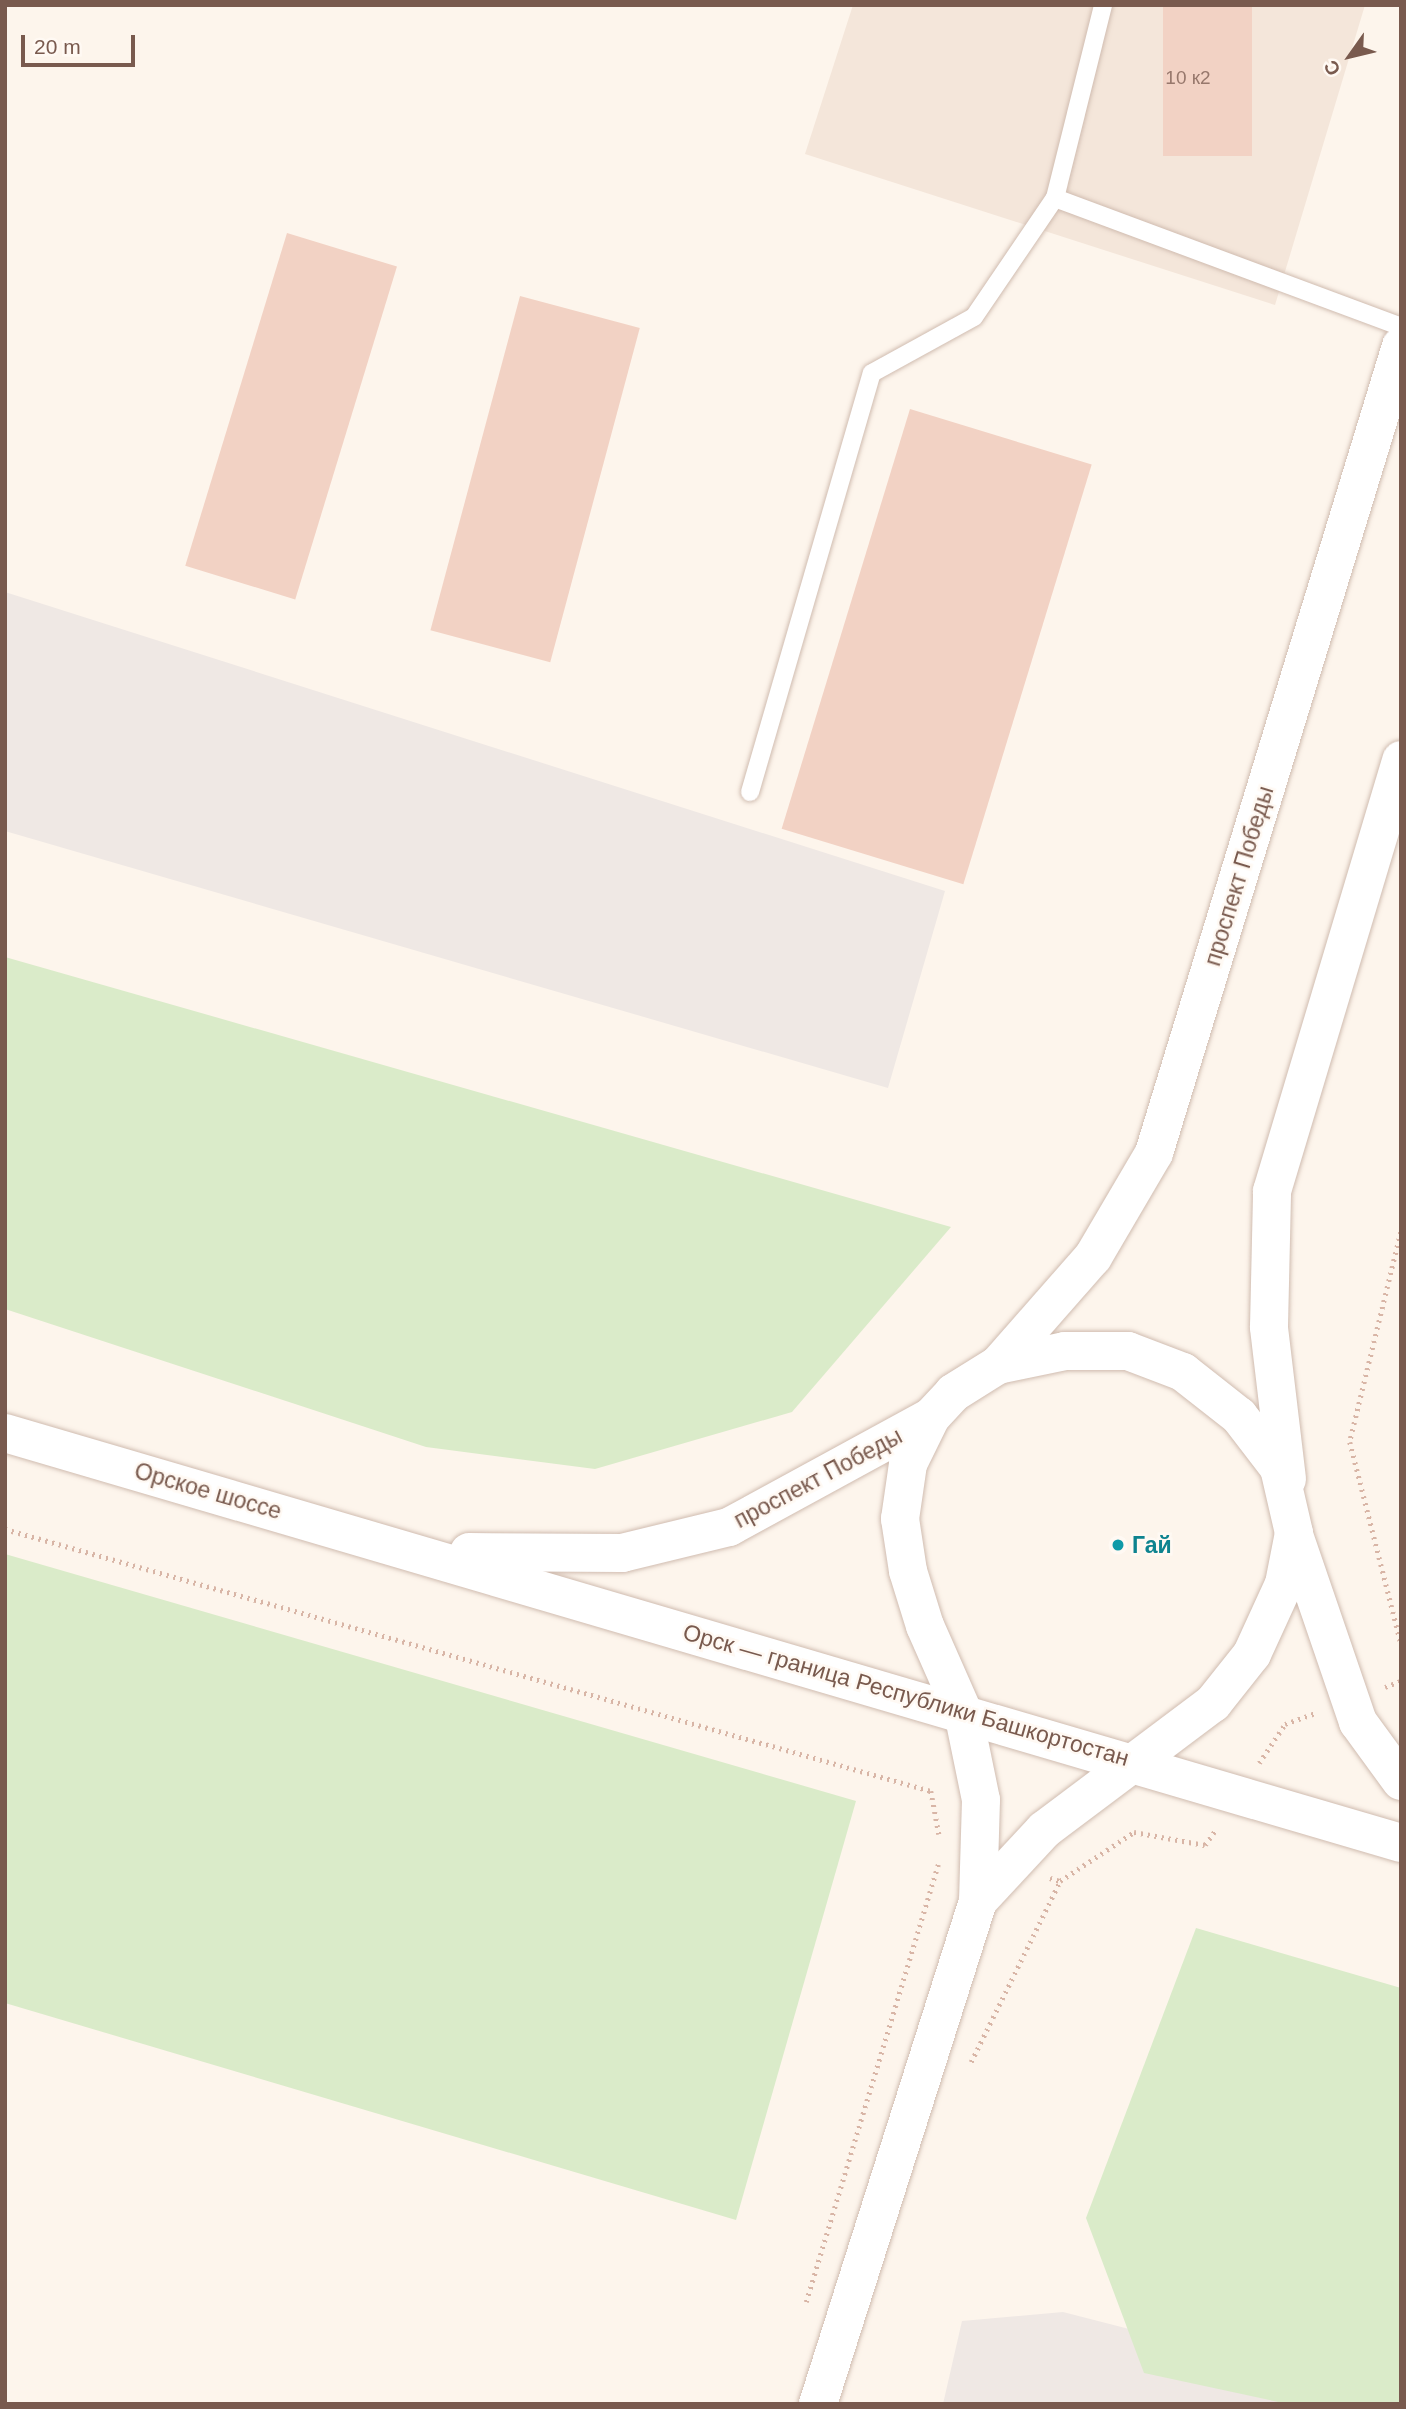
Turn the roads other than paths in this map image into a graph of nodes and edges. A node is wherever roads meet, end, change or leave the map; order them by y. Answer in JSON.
{"nodes":[{"id":1,"x":1103,"y":5,"type":"edge"},
{"id":2,"x":1055,"y":198,"type":"junction"},
{"id":3,"x":1401,"y":327,"type":"edge"},
{"id":4,"x":1401,"y":346,"type":"edge"},
{"id":5,"x":1401,"y":760,"type":"edge"},
{"id":6,"x":750,"y":792,"type":"dead end"},
{"id":7,"x":998,"y":1365,"type":"junction"},
{"id":8,"x":931,"y":1417,"type":"junction"},
{"id":9,"x":5,"y":1433,"type":"edge"},
{"id":10,"x":1294,"y":1533,"type":"junction"},
{"id":11,"x":411,"y":1549,"type":"junction"},
{"id":12,"x":963,"y":1712,"type":"junction"},
{"id":13,"x":1131,"y":1762,"type":"junction"},
{"id":14,"x":1401,"y":1781,"type":"edge"},
{"id":15,"x":1401,"y":1843,"type":"edge"},
{"id":16,"x":994,"y":1864,"type":"junction"},
{"id":17,"x":818,"y":2404,"type":"edge"}],
"edges":[{"from":1,"to":2,"type":"lane"},
{"from":2,"to":3,"type":"lane"},
{"from":2,"to":6,"type":"lane"},
{"from":4,"to":7,"type":"main road","name":"проспект Победы"},
{"from":5,"to":10,"type":"main road"},
{"from":7,"to":8,"type":"main road"},
{"from":7,"to":10,"type":"main road"},
{"from":8,"to":11,"type":"main road","name":"проспект Победы"},
{"from":8,"to":12,"type":"main road"},
{"from":9,"to":11,"type":"main road","name":"Орское шоссе"},
{"from":10,"to":13,"type":"main road"},
{"from":10,"to":14,"type":"main road"},
{"from":11,"to":12,"type":"main road","name":"Орск — граница Республики Башкортостан"},
{"from":12,"to":13,"type":"main road","name":"Орск — граница Республики Башкортостан"},
{"from":12,"to":16,"type":"main road"},
{"from":13,"to":15,"type":"main road","name":"Орск — граница Республики Башкортостан"},
{"from":13,"to":16,"type":"main road"},
{"from":16,"to":17,"type":"main road"}]}
